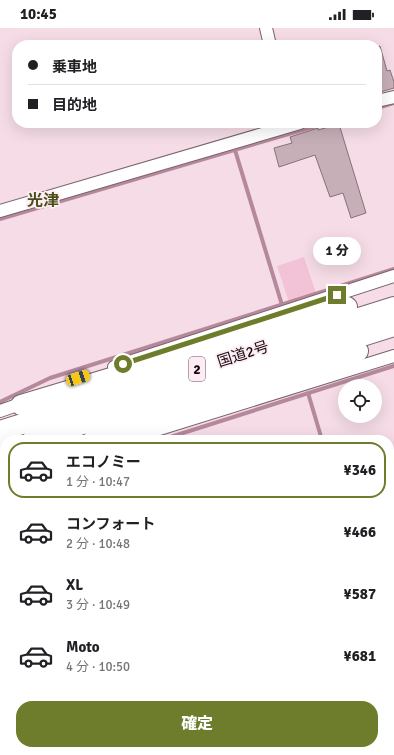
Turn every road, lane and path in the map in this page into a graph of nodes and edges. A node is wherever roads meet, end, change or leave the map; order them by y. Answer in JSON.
{"nodes":[{"id":1,"x":266,"y":28,"type":"edge"},
{"id":2,"x":269,"y":40,"type":"edge"},
{"id":3,"x":394,"y":97,"type":"edge"},
{"id":4,"x":382,"y":101,"type":"edge"},
{"id":5,"x":280,"y":128,"type":"edge"},
{"id":6,"x":0,"y":211,"type":"edge"},
{"id":7,"x":394,"y":276,"type":"edge"},
{"id":8,"x":394,"y":294,"type":"edge"},
{"id":9,"x":394,"y":307,"type":"edge"},
{"id":10,"x":394,"y":326,"type":"edge"},
{"id":11,"x":394,"y":339,"type":"edge"},
{"id":12,"x":394,"y":356,"type":"edge"},
{"id":13,"x":21,"y":405,"type":"junction"},
{"id":14,"x":0,"y":411,"type":"edge"},
{"id":15,"x":0,"y":431,"type":"edge"},
{"id":16,"x":48,"y":435,"type":"edge"},
{"id":17,"x":108,"y":435,"type":"edge"},
{"id":18,"x":140,"y":435,"type":"edge"}],
"edges":[{"from":1,"to":2,"type":"street"},
{"from":3,"to":4,"type":"street"},
{"from":5,"to":6,"type":"street"},
{"from":7,"to":13,"type":"street"},
{"from":8,"to":13,"type":"highway"},
{"from":9,"to":15,"type":"highway","name":"国道2号","number":"2"},
{"from":10,"to":16,"type":"highway","name":"国道2号","number":"2"},
{"from":11,"to":17,"type":"highway"},
{"from":12,"to":18,"type":"street"},
{"from":13,"to":14,"type":"street"}]}
